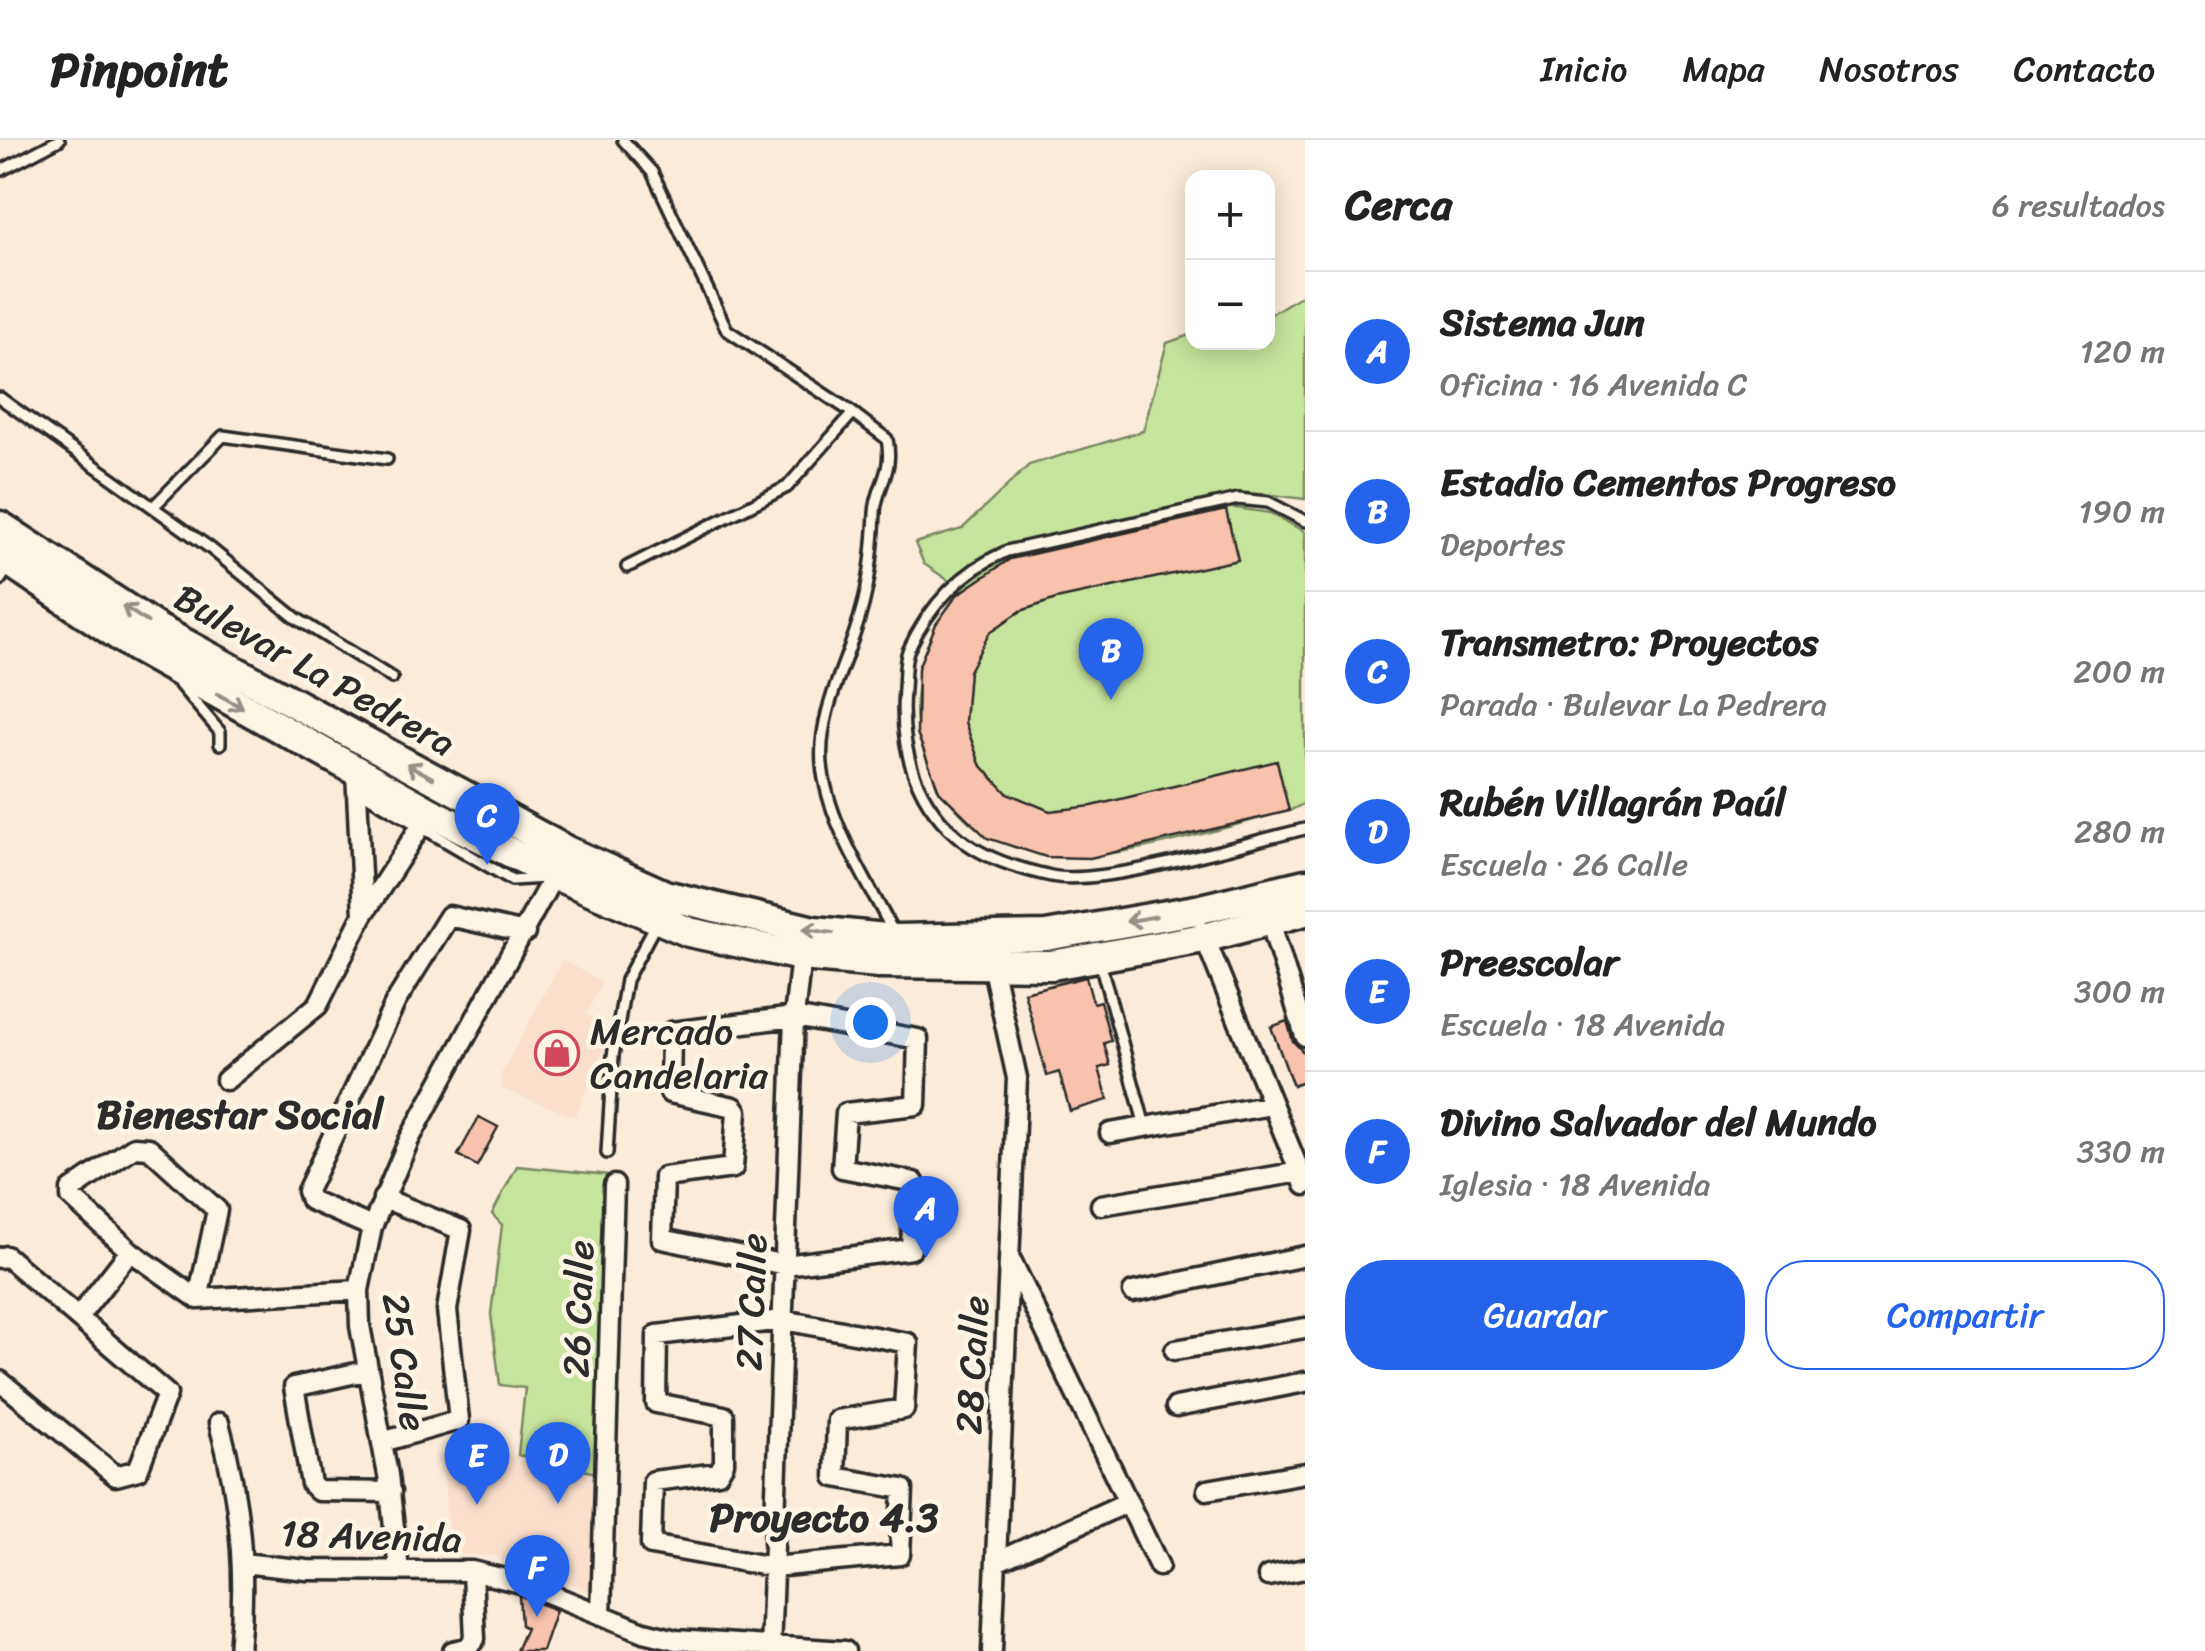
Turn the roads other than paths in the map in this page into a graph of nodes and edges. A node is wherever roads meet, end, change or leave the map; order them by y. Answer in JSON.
{"nodes":[{"id":1,"x":59,"y":140,"type":"edge"},
{"id":2,"x":623,"y":140,"type":"edge"},
{"id":3,"x":0,"y":172,"type":"edge"},
{"id":4,"x":0,"y":398,"type":"edge"},
{"id":5,"x":853,"y":413,"type":"junction"},
{"id":6,"x":387,"y":459,"type":"dead end"},
{"id":7,"x":153,"y":507,"type":"junction"},
{"id":8,"x":1305,"y":521,"type":"edge"},
{"id":9,"x":0,"y":526,"type":"edge"},
{"id":10,"x":4,"y":566,"type":"edge"},
{"id":11,"x":627,"y":567,"type":"dead end"},
{"id":12,"x":162,"y":663,"type":"junction"},
{"id":13,"x":392,"y":678,"type":"dead end"},
{"id":14,"x":220,"y":744,"type":"dead end"},
{"id":15,"x":356,"y":772,"type":"junction"},
{"id":16,"x":425,"y":820,"type":"junction"},
{"id":17,"x":1305,"y":828,"type":"edge"},
{"id":18,"x":561,"y":863,"type":"junction"},
{"id":19,"x":1305,"y":884,"type":"edge"},
{"id":20,"x":1266,"y":907,"type":"junction"},
{"id":21,"x":1196,"y":910,"type":"junction"},
{"id":22,"x":1305,"y":911,"type":"edge"},
{"id":23,"x":363,"y":915,"type":"junction"},
{"id":24,"x":658,"y":920,"type":"junction"},
{"id":25,"x":525,"y":932,"type":"junction"},
{"id":26,"x":1204,"y":938,"type":"junction"},
{"id":27,"x":896,"y":939,"type":"junction"},
{"id":28,"x":800,"y":956,"type":"junction"},
{"id":29,"x":1099,"y":956,"type":"junction"},
{"id":30,"x":992,"y":964,"type":"junction"},
{"id":31,"x":794,"y":1017,"type":"junction"},
{"id":32,"x":1304,"y":1028,"type":"edge"},
{"id":33,"x":226,"y":1080,"type":"dead end"},
{"id":34,"x":1272,"y":1105,"type":"junction"},
{"id":35,"x":1145,"y":1126,"type":"junction"},
{"id":36,"x":1110,"y":1132,"type":"dead end"},
{"id":37,"x":607,"y":1153,"type":"dead end"},
{"id":38,"x":1302,"y":1178,"type":"edge"},
{"id":39,"x":614,"y":1184,"type":"dead end"},
{"id":40,"x":383,"y":1198,"type":"junction"},
{"id":41,"x":1101,"y":1205,"type":"dead end"},
{"id":42,"x":372,"y":1227,"type":"junction"},
{"id":43,"x":130,"y":1251,"type":"junction"},
{"id":44,"x":1305,"y":1256,"type":"edge"},
{"id":45,"x":3,"y":1257,"type":"edge"},
{"id":46,"x":1010,"y":1257,"type":"junction"},
{"id":47,"x":785,"y":1264,"type":"junction"},
{"id":48,"x":359,"y":1290,"type":"junction"},
{"id":49,"x":1133,"y":1292,"type":"dead end"},
{"id":50,"x":198,"y":1299,"type":"junction"},
{"id":51,"x":80,"y":1316,"type":"junction"},
{"id":52,"x":784,"y":1320,"type":"junction"},
{"id":53,"x":1305,"y":1328,"type":"edge"},
{"id":54,"x":1175,"y":1350,"type":"dead end"},
{"id":55,"x":366,"y":1371,"type":"junction"},
{"id":56,"x":0,"y":1381,"type":"edge"},
{"id":57,"x":1305,"y":1382,"type":"edge"},
{"id":58,"x":1176,"y":1406,"type":"dead end"},
{"id":59,"x":218,"y":1423,"type":"dead end"},
{"id":60,"x":382,"y":1442,"type":"junction"},
{"id":61,"x":1305,"y":1473,"type":"edge"},
{"id":62,"x":1207,"y":1490,"type":"dead end"},
{"id":63,"x":391,"y":1492,"type":"junction"},
{"id":64,"x":1128,"y":1502,"type":"junction"},
{"id":65,"x":996,"y":1562,"type":"junction"},
{"id":66,"x":242,"y":1564,"type":"junction"},
{"id":67,"x":1158,"y":1566,"type":"dead end"},
{"id":68,"x":774,"y":1567,"type":"junction"},
{"id":69,"x":1305,"y":1569,"type":"edge"},
{"id":70,"x":399,"y":1570,"type":"junction"},
{"id":71,"x":472,"y":1571,"type":"junction"},
{"id":72,"x":1268,"y":1576,"type":"dead end"},
{"id":73,"x":601,"y":1615,"type":"junction"},
{"id":74,"x":770,"y":1648,"type":"edge"},
{"id":75,"x":239,"y":1651,"type":"edge"},
{"id":76,"x":453,"y":1651,"type":"edge"},
{"id":77,"x":845,"y":1651,"type":"edge"},
{"id":78,"x":992,"y":1651,"type":"edge"}],
"edges":[{"from":1,"to":3,"type":"lane"},
{"from":2,"to":5,"type":"lane"},
{"from":4,"to":7,"type":"lane"},
{"from":5,"to":11,"type":"lane"},
{"from":5,"to":27,"type":"lane"},
{"from":6,"to":7,"type":"lane"},
{"from":7,"to":13,"type":"lane"},
{"from":8,"to":17,"type":"lane"},
{"from":18,"to":9,"type":"main road","name":"Bulevar La Pedrera","one_way":true},
{"from":10,"to":12,"type":"main road","name":"Bulevar La Pedrera"},
{"from":12,"to":14,"type":"lane"},
{"from":12,"to":15,"type":"main road","name":"Bulevar La Pedrera","one_way":true},
{"from":15,"to":16,"type":"main road","name":"Bulevar La Pedrera"},
{"from":15,"to":23,"type":"street"},
{"from":16,"to":18,"type":"main road","name":"Bulevar La Pedrera"},
{"from":16,"to":23,"type":"street"},
{"from":18,"to":24,"type":"main road","name":"Bulevar La Pedrera"},
{"from":18,"to":25,"type":"street","name":"25 Calle"},
{"from":27,"to":18,"type":"main road","name":"Bulevar La Pedrera","one_way":true},
{"from":19,"to":20,"type":"main road","name":"Bulevar La Pedrera"},
{"from":20,"to":21,"type":"main road","name":"Bulevar La Pedrera"},
{"from":20,"to":22,"type":"main road","name":"Bulevar La Pedrera"},
{"from":20,"to":26,"type":"main road","name":"Bulevar La Pedrera"},
{"from":20,"to":32,"type":"street"},
{"from":21,"to":26,"type":"street"},
{"from":21,"to":27,"type":"main road","name":"Bulevar La Pedrera","one_way":true},
{"from":23,"to":33,"type":"street"},
{"from":24,"to":28,"type":"main road","name":"Bulevar La Pedrera"},
{"from":24,"to":37,"type":"lane"},
{"from":25,"to":40,"type":"street","name":"25 Calle"},
{"from":25,"to":42,"type":"street"},
{"from":26,"to":29,"type":"main road","name":"Bulevar La Pedrera"},
{"from":26,"to":34,"type":"street"},
{"from":28,"to":30,"type":"main road","name":"Bulevar La Pedrera"},
{"from":28,"to":31,"type":"street","name":"27 Calle"},
{"from":29,"to":30,"type":"main road","name":"Bulevar La Pedrera"},
{"from":29,"to":35,"type":"lane"},
{"from":30,"to":46,"type":"street","name":"28 Calle"},
{"from":31,"to":47,"type":"street","name":"27 Calle"},
{"from":31,"to":47,"type":"street"},
{"from":31,"to":47,"type":"street"},
{"from":34,"to":35,"type":"street"},
{"from":34,"to":38,"type":"street"},
{"from":35,"to":36,"type":"street"},
{"from":38,"to":41,"type":"street"},
{"from":39,"to":73,"type":"street","name":"26 Calle"},
{"from":40,"to":42,"type":"street","name":"25 Calle"},
{"from":40,"to":60,"type":"street"},
{"from":42,"to":48,"type":"street","name":"25 Calle"},
{"from":43,"to":50,"type":"street"},
{"from":43,"to":50,"type":"street"},
{"from":43,"to":51,"type":"street"},
{"from":44,"to":49,"type":"street"},
{"from":45,"to":51,"type":"street"},
{"from":46,"to":64,"type":"street"},
{"from":46,"to":65,"type":"street","name":"28 Calle"},
{"from":47,"to":52,"type":"street","name":"27 Calle"},
{"from":48,"to":50,"type":"street"},
{"from":48,"to":55,"type":"street","name":"25 Calle"},
{"from":51,"to":56,"type":"street"},
{"from":52,"to":68,"type":"street","name":"27 Calle"},
{"from":52,"to":68,"type":"street"},
{"from":52,"to":68,"type":"street"},
{"from":53,"to":54,"type":"street"},
{"from":55,"to":60,"type":"street","name":"25 Calle"},
{"from":55,"to":63,"type":"street"},
{"from":57,"to":58,"type":"street"},
{"from":59,"to":66,"type":"street"},
{"from":60,"to":63,"type":"street","name":"25 Calle"},
{"from":61,"to":62,"type":"street"},
{"from":63,"to":70,"type":"street","name":"25 Calle"},
{"from":64,"to":65,"type":"street"},
{"from":64,"to":67,"type":"street"},
{"from":65,"to":78,"type":"street","name":"28 Calle"},
{"from":66,"to":70,"type":"street","name":"18 Avenida"},
{"from":66,"to":75,"type":"street"},
{"from":68,"to":74,"type":"street","name":"27 Calle"},
{"from":69,"to":72,"type":"street"},
{"from":70,"to":71,"type":"street","name":"18 Avenida"},
{"from":71,"to":73,"type":"street","name":"18 Avenida"},
{"from":71,"to":76,"type":"street"},
{"from":73,"to":74,"type":"street","name":"18 Avenida"},
{"from":74,"to":77,"type":"street","name":"18 Avenida"}]}
